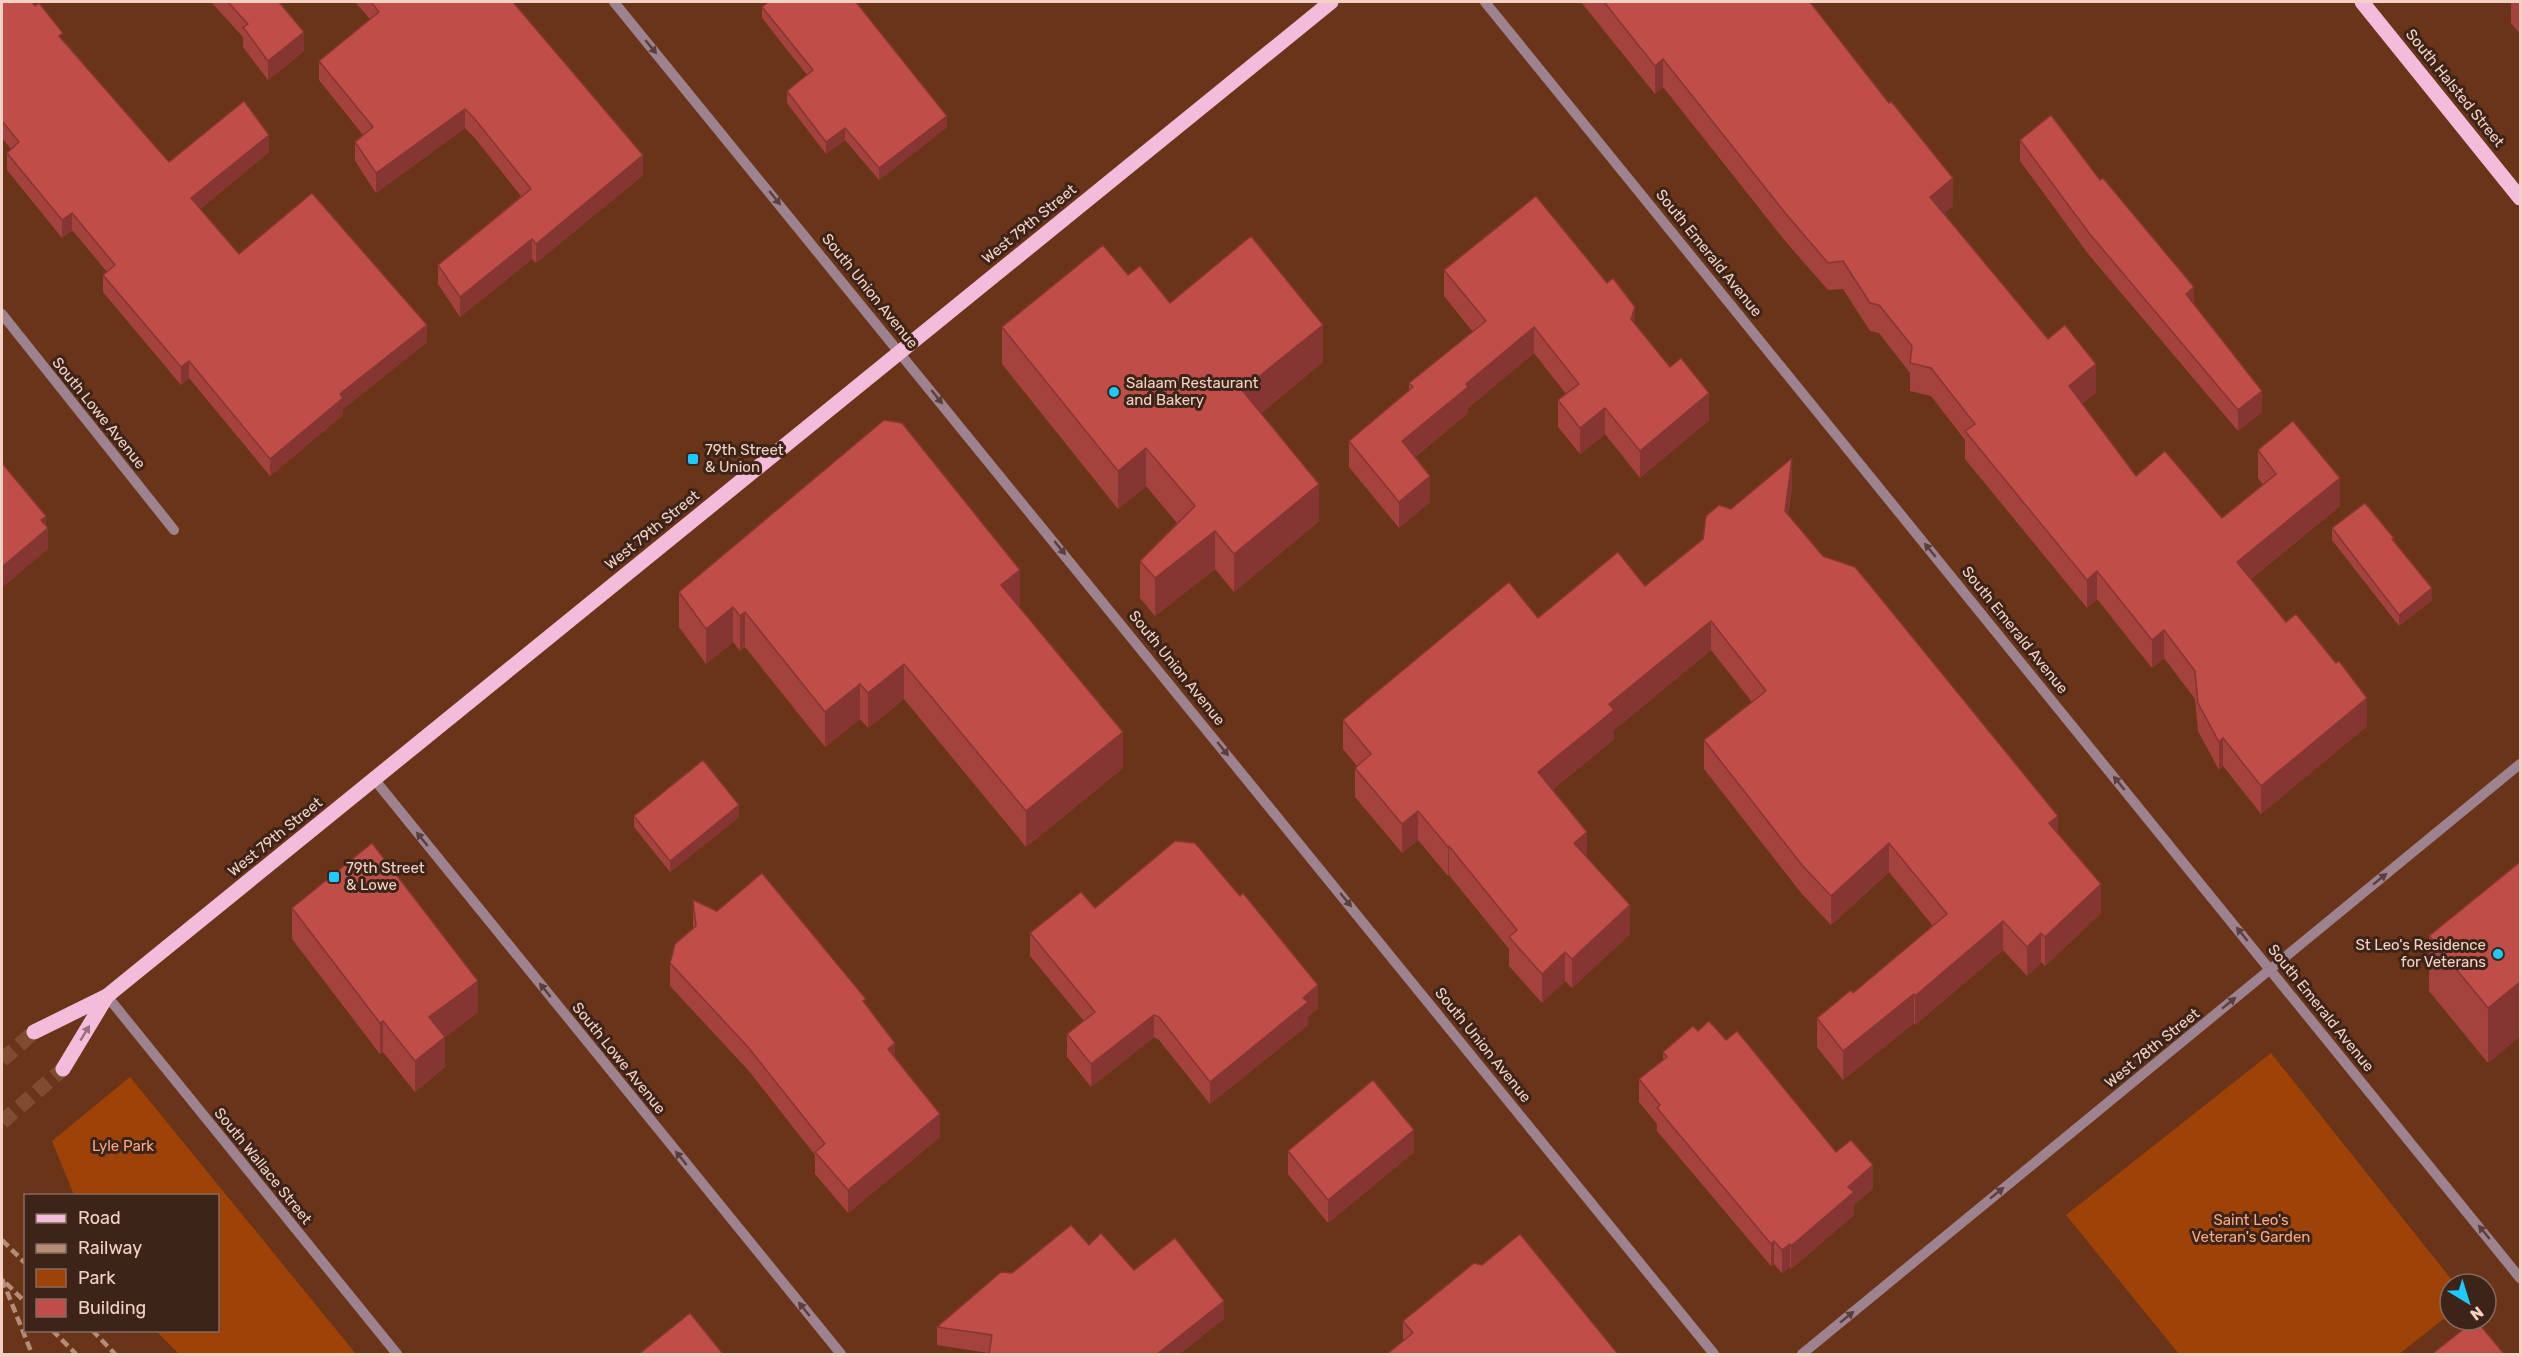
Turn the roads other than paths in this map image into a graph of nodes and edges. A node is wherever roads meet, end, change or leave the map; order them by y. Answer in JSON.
{"nodes":[{"id":1,"x":614,"y":2,"type":"edge"},
{"id":2,"x":1331,"y":2,"type":"edge"},
{"id":3,"x":1485,"y":2,"type":"edge"},
{"id":4,"x":2362,"y":2,"type":"edge"},
{"id":5,"x":2520,"y":198,"type":"edge"},
{"id":6,"x":2,"y":314,"type":"edge"},
{"id":7,"x":900,"y":352,"type":"junction"},
{"id":8,"x":174,"y":530,"type":"dead end"},
{"id":9,"x":2520,"y":764,"type":"edge"},
{"id":10,"x":374,"y":779,"type":"junction"},
{"id":11,"x":2270,"y":969,"type":"junction"},
{"id":12,"x":107,"y":996,"type":"junction"},
{"id":13,"x":34,"y":1032,"type":"tunnel mouth"},
{"id":14,"x":63,"y":1069,"type":"tunnel mouth"},
{"id":15,"x":2520,"y":1278,"type":"edge"},
{"id":16,"x":397,"y":1354,"type":"edge"},
{"id":17,"x":841,"y":1354,"type":"edge"},
{"id":18,"x":1714,"y":1354,"type":"edge"},
{"id":19,"x":1802,"y":1354,"type":"edge"}],
"edges":[{"from":1,"to":7,"type":"street","name":"South Union Avenue","one_way":true},
{"from":2,"to":7,"type":"main road","name":"West 79th Street"},
{"from":11,"to":3,"type":"street","name":"South Emerald Avenue","one_way":true},
{"from":4,"to":5,"type":"main road","name":"South Halsted Street"},
{"from":6,"to":8,"type":"street","name":"South Lowe Avenue"},
{"from":7,"to":10,"type":"main road","name":"West 79th Street"},
{"from":7,"to":18,"type":"street","name":"South Union Avenue","one_way":true},
{"from":11,"to":9,"type":"street","name":"West 78th Street","one_way":true},
{"from":10,"to":12,"type":"main road","name":"West 79th Street"},
{"from":17,"to":10,"type":"street","name":"South Lowe Avenue","one_way":true},
{"from":15,"to":11,"type":"street","name":"South Emerald Avenue","one_way":true},
{"from":19,"to":11,"type":"street","name":"West 78th Street","one_way":true},
{"from":12,"to":13,"type":"main road","name":"West 79th Street"},
{"from":14,"to":12,"type":"main road","name":"West 79th Street","one_way":true},
{"from":12,"to":16,"type":"street","name":"South Wallace Street"}]}
